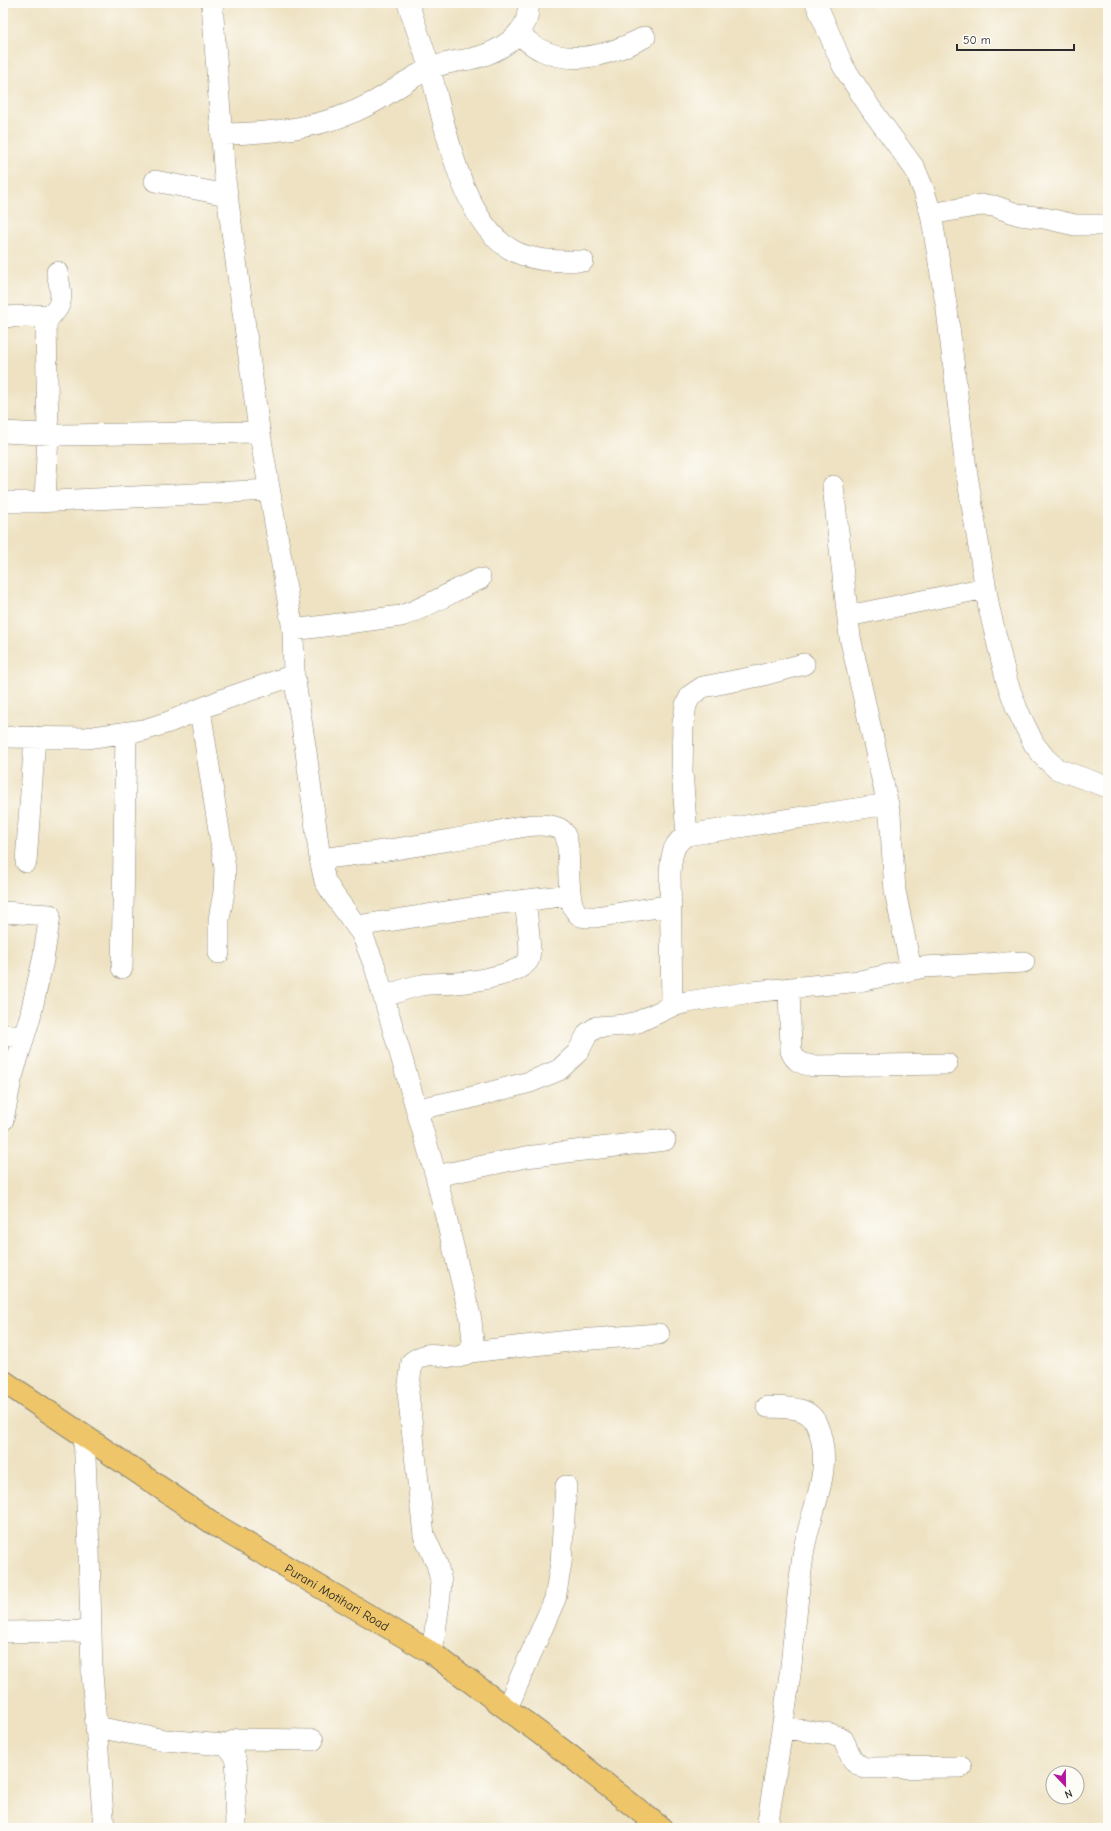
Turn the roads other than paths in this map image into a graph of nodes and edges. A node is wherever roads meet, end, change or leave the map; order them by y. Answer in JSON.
{"nodes":[{"id":1,"x":212,"y":3,"type":"edge"},
{"id":2,"x":408,"y":3,"type":"edge"},
{"id":3,"x":529,"y":3,"type":"edge"},
{"id":4,"x":816,"y":3,"type":"edge"},
{"id":5,"x":518,"y":33,"type":"junction"},
{"id":6,"x":645,"y":37,"type":"dead end"},
{"id":7,"x":429,"y":68,"type":"junction"},
{"id":8,"x":222,"y":134,"type":"junction"},
{"id":9,"x":155,"y":181,"type":"dead end"},
{"id":10,"x":227,"y":195,"type":"junction"},
{"id":11,"x":931,"y":214,"type":"junction"},
{"id":12,"x":1108,"y":225,"type":"edge"},
{"id":13,"x":583,"y":261,"type":"dead end"},
{"id":14,"x":57,"y":272,"type":"dead end"},
{"id":15,"x":49,"y":315,"type":"junction"},
{"id":16,"x":3,"y":317,"type":"edge"},
{"id":17,"x":3,"y":432,"type":"edge"},
{"id":18,"x":260,"y":432,"type":"junction"},
{"id":19,"x":48,"y":434,"type":"junction"},
{"id":20,"x":833,"y":486,"type":"dead end"},
{"id":21,"x":269,"y":490,"type":"junction"},
{"id":22,"x":45,"y":501,"type":"junction"},
{"id":23,"x":3,"y":502,"type":"edge"},
{"id":24,"x":480,"y":579,"type":"dead end"},
{"id":25,"x":986,"y":588,"type":"junction"},
{"id":26,"x":848,"y":616,"type":"junction"},
{"id":27,"x":293,"y":630,"type":"junction"},
{"id":28,"x":804,"y":664,"type":"dead end"},
{"id":29,"x":294,"y":675,"type":"junction"},
{"id":30,"x":200,"y":710,"type":"junction"},
{"id":31,"x":126,"y":733,"type":"junction"},
{"id":32,"x":3,"y":737,"type":"edge"},
{"id":33,"x":35,"y":737,"type":"junction"},
{"id":34,"x":1108,"y":787,"type":"edge"},
{"id":35,"x":888,"y":804,"type":"junction"},
{"id":36,"x":687,"y":835,"type":"junction"},
{"id":37,"x":320,"y":859,"type":"junction"},
{"id":38,"x":26,"y":862,"type":"dead end"},
{"id":39,"x":570,"y":895,"type":"junction"},
{"id":40,"x":525,"y":900,"type":"junction"},
{"id":41,"x":671,"y":905,"type":"junction"},
{"id":42,"x":3,"y":912,"type":"edge"},
{"id":43,"x":357,"y":926,"type":"junction"},
{"id":44,"x":219,"y":953,"type":"dead end"},
{"id":45,"x":1024,"y":962,"type":"dead end"},
{"id":46,"x":122,"y":968,"type":"dead end"},
{"id":47,"x":911,"y":969,"type":"junction"},
{"id":48,"x":788,"y":988,"type":"junction"},
{"id":49,"x":384,"y":997,"type":"junction"},
{"id":50,"x":672,"y":1006,"type":"junction"},
{"id":51,"x":3,"y":1035,"type":"edge"},
{"id":52,"x":24,"y":1037,"type":"junction"},
{"id":53,"x":947,"y":1064,"type":"dead end"},
{"id":54,"x":417,"y":1110,"type":"junction"},
{"id":55,"x":3,"y":1120,"type":"edge"},
{"id":56,"x":665,"y":1140,"type":"dead end"},
{"id":57,"x":436,"y":1176,"type":"junction"},
{"id":58,"x":659,"y":1334,"type":"dead end"},
{"id":59,"x":470,"y":1352,"type":"junction"},
{"id":60,"x":3,"y":1381,"type":"edge"},
{"id":61,"x":767,"y":1407,"type":"dead end"},
{"id":62,"x":84,"y":1435,"type":"junction"},
{"id":63,"x":566,"y":1486,"type":"dead end"},
{"id":64,"x":91,"y":1631,"type":"junction"},
{"id":65,"x":3,"y":1632,"type":"edge"},
{"id":66,"x":432,"y":1652,"type":"junction"},
{"id":67,"x":507,"y":1708,"type":"junction"},
{"id":68,"x":96,"y":1727,"type":"junction"},
{"id":69,"x":783,"y":1728,"type":"junction"},
{"id":70,"x":313,"y":1740,"type":"dead end"},
{"id":71,"x":224,"y":1745,"type":"junction"},
{"id":72,"x":961,"y":1767,"type":"dead end"},
{"id":73,"x":104,"y":1828,"type":"edge"},
{"id":74,"x":236,"y":1828,"type":"edge"},
{"id":75,"x":661,"y":1828,"type":"edge"},
{"id":76,"x":767,"y":1828,"type":"edge"}],
"edges":[{"from":1,"to":8,"type":"street"},
{"from":2,"to":7,"type":"street"},
{"from":3,"to":5,"type":"street"},
{"from":4,"to":11,"type":"street"},
{"from":5,"to":6,"type":"street"},
{"from":5,"to":7,"type":"street"},
{"from":7,"to":8,"type":"street"},
{"from":7,"to":13,"type":"street"},
{"from":8,"to":10,"type":"street"},
{"from":9,"to":10,"type":"street"},
{"from":10,"to":18,"type":"street"},
{"from":11,"to":12,"type":"street"},
{"from":11,"to":25,"type":"street"},
{"from":14,"to":15,"type":"street"},
{"from":15,"to":16,"type":"street"},
{"from":15,"to":19,"type":"street"},
{"from":17,"to":19,"type":"street"},
{"from":18,"to":19,"type":"street"},
{"from":18,"to":21,"type":"street"},
{"from":19,"to":22,"type":"street"},
{"from":20,"to":26,"type":"street"},
{"from":21,"to":22,"type":"street"},
{"from":21,"to":27,"type":"street"},
{"from":22,"to":23,"type":"street"},
{"from":24,"to":27,"type":"street"},
{"from":25,"to":26,"type":"street"},
{"from":25,"to":34,"type":"street"},
{"from":26,"to":35,"type":"street"},
{"from":27,"to":29,"type":"street"},
{"from":28,"to":36,"type":"street"},
{"from":29,"to":30,"type":"street"},
{"from":29,"to":37,"type":"street"},
{"from":30,"to":31,"type":"street"},
{"from":30,"to":44,"type":"street"},
{"from":31,"to":33,"type":"street"},
{"from":31,"to":46,"type":"street"},
{"from":32,"to":33,"type":"street"},
{"from":33,"to":38,"type":"street"},
{"from":35,"to":36,"type":"street"},
{"from":35,"to":47,"type":"street"},
{"from":36,"to":41,"type":"street"},
{"from":37,"to":39,"type":"street"},
{"from":37,"to":43,"type":"street"},
{"from":39,"to":40,"type":"street"},
{"from":39,"to":41,"type":"street"},
{"from":40,"to":43,"type":"street"},
{"from":40,"to":49,"type":"street"},
{"from":41,"to":50,"type":"street"},
{"from":42,"to":52,"type":"street"},
{"from":43,"to":49,"type":"street"},
{"from":45,"to":47,"type":"street"},
{"from":47,"to":48,"type":"street"},
{"from":48,"to":50,"type":"street"},
{"from":48,"to":53,"type":"street"},
{"from":49,"to":54,"type":"street"},
{"from":50,"to":54,"type":"street"},
{"from":51,"to":52,"type":"street"},
{"from":52,"to":55,"type":"street"},
{"from":54,"to":57,"type":"street"},
{"from":56,"to":57,"type":"street"},
{"from":57,"to":59,"type":"street"},
{"from":58,"to":59,"type":"street"},
{"from":59,"to":66,"type":"street"},
{"from":60,"to":62,"type":"main road","name":"Purani Motihari Road"},
{"from":61,"to":69,"type":"street"},
{"from":62,"to":64,"type":"street"},
{"from":62,"to":66,"type":"main road","name":"Purani Motihari Road"},
{"from":63,"to":67,"type":"street"},
{"from":64,"to":65,"type":"street"},
{"from":64,"to":68,"type":"street"},
{"from":66,"to":67,"type":"main road","name":"Purani Motihari Road"},
{"from":67,"to":75,"type":"main road","name":"Purani Motihari Road"},
{"from":68,"to":71,"type":"street"},
{"from":68,"to":73,"type":"street"},
{"from":69,"to":72,"type":"street"},
{"from":69,"to":76,"type":"street"},
{"from":70,"to":71,"type":"street"},
{"from":71,"to":74,"type":"street"}]}
